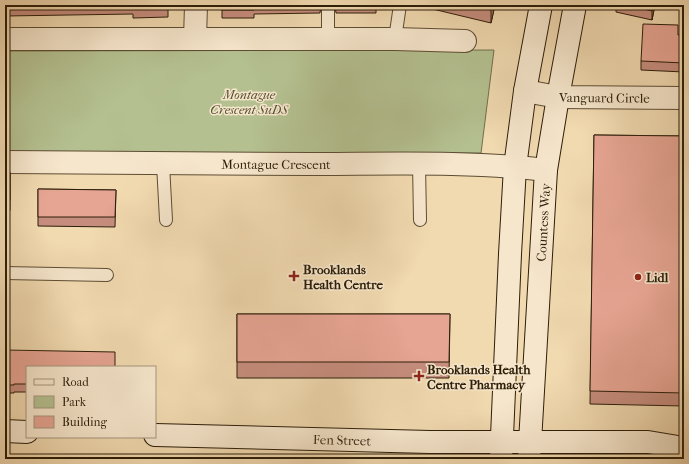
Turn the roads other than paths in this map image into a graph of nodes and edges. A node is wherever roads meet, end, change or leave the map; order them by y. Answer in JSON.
{"nodes":[{"id":1,"x":196,"y":5,"type":"edge"},
{"id":2,"x":328,"y":5,"type":"edge"},
{"id":3,"x":400,"y":5,"type":"edge"},
{"id":4,"x":541,"y":5,"type":"edge"},
{"id":5,"x":575,"y":5,"type":"edge"},
{"id":6,"x":328,"y":38,"type":"junction"},
{"id":7,"x":395,"y":38,"type":"junction"},
{"id":8,"x":5,"y":39,"type":"edge"},
{"id":9,"x":195,"y":39,"type":"junction"},
{"id":10,"x":465,"y":41,"type":"dead end"},
{"id":11,"x":525,"y":91,"type":"junction"},
{"id":12,"x":558,"y":97,"type":"junction"},
{"id":13,"x":684,"y":98,"type":"edge"},
{"id":14,"x":5,"y":162,"type":"edge"},
{"id":15,"x":163,"y":164,"type":"junction"},
{"id":16,"x":419,"y":164,"type":"junction"},
{"id":17,"x":515,"y":167,"type":"junction"},
{"id":18,"x":546,"y":170,"type":"junction"},
{"id":19,"x":166,"y":220,"type":"dead end"},
{"id":20,"x":420,"y":220,"type":"dead end"},
{"id":21,"x":5,"y":274,"type":"edge"},
{"id":22,"x":107,"y":275,"type":"dead end"},
{"id":23,"x":5,"y":431,"type":"edge"},
{"id":24,"x":26,"y":432,"type":"edge"},
{"id":25,"x":156,"y":435,"type":"edge"},
{"id":26,"x":684,"y":448,"type":"edge"},
{"id":27,"x":501,"y":450,"type":"edge"},
{"id":28,"x":530,"y":451,"type":"edge"}],
"edges":[{"from":1,"to":9,"type":"street"},
{"from":2,"to":6,"type":"lane"},
{"from":3,"to":7,"type":"lane"},
{"from":4,"to":11,"type":"street"},
{"from":5,"to":12,"type":"street","name":"Countess Way"},
{"from":6,"to":7,"type":"street"},
{"from":6,"to":9,"type":"street"},
{"from":7,"to":10,"type":"street"},
{"from":8,"to":9,"type":"street"},
{"from":11,"to":12,"type":"street","name":"Vanguard Circle"},
{"from":11,"to":17,"type":"street"},
{"from":12,"to":13,"type":"street","name":"Vanguard Circle"},
{"from":12,"to":18,"type":"street","name":"Countess Way"},
{"from":14,"to":15,"type":"street","name":"Montague Crescent"},
{"from":15,"to":16,"type":"street","name":"Montague Crescent"},
{"from":15,"to":19,"type":"lane"},
{"from":16,"to":17,"type":"street","name":"Montague Crescent"},
{"from":16,"to":20,"type":"lane"},
{"from":17,"to":18,"type":"street","name":"Montague Crescent"},
{"from":17,"to":27,"type":"street"},
{"from":18,"to":28,"type":"street","name":"Countess Way"},
{"from":21,"to":22,"type":"lane"},
{"from":23,"to":24,"type":"street"},
{"from":25,"to":27,"type":"street","name":"Fen Street"},
{"from":26,"to":28,"type":"street","name":"Fen Street"},
{"from":27,"to":28,"type":"street","name":"Fen Street"}]}
